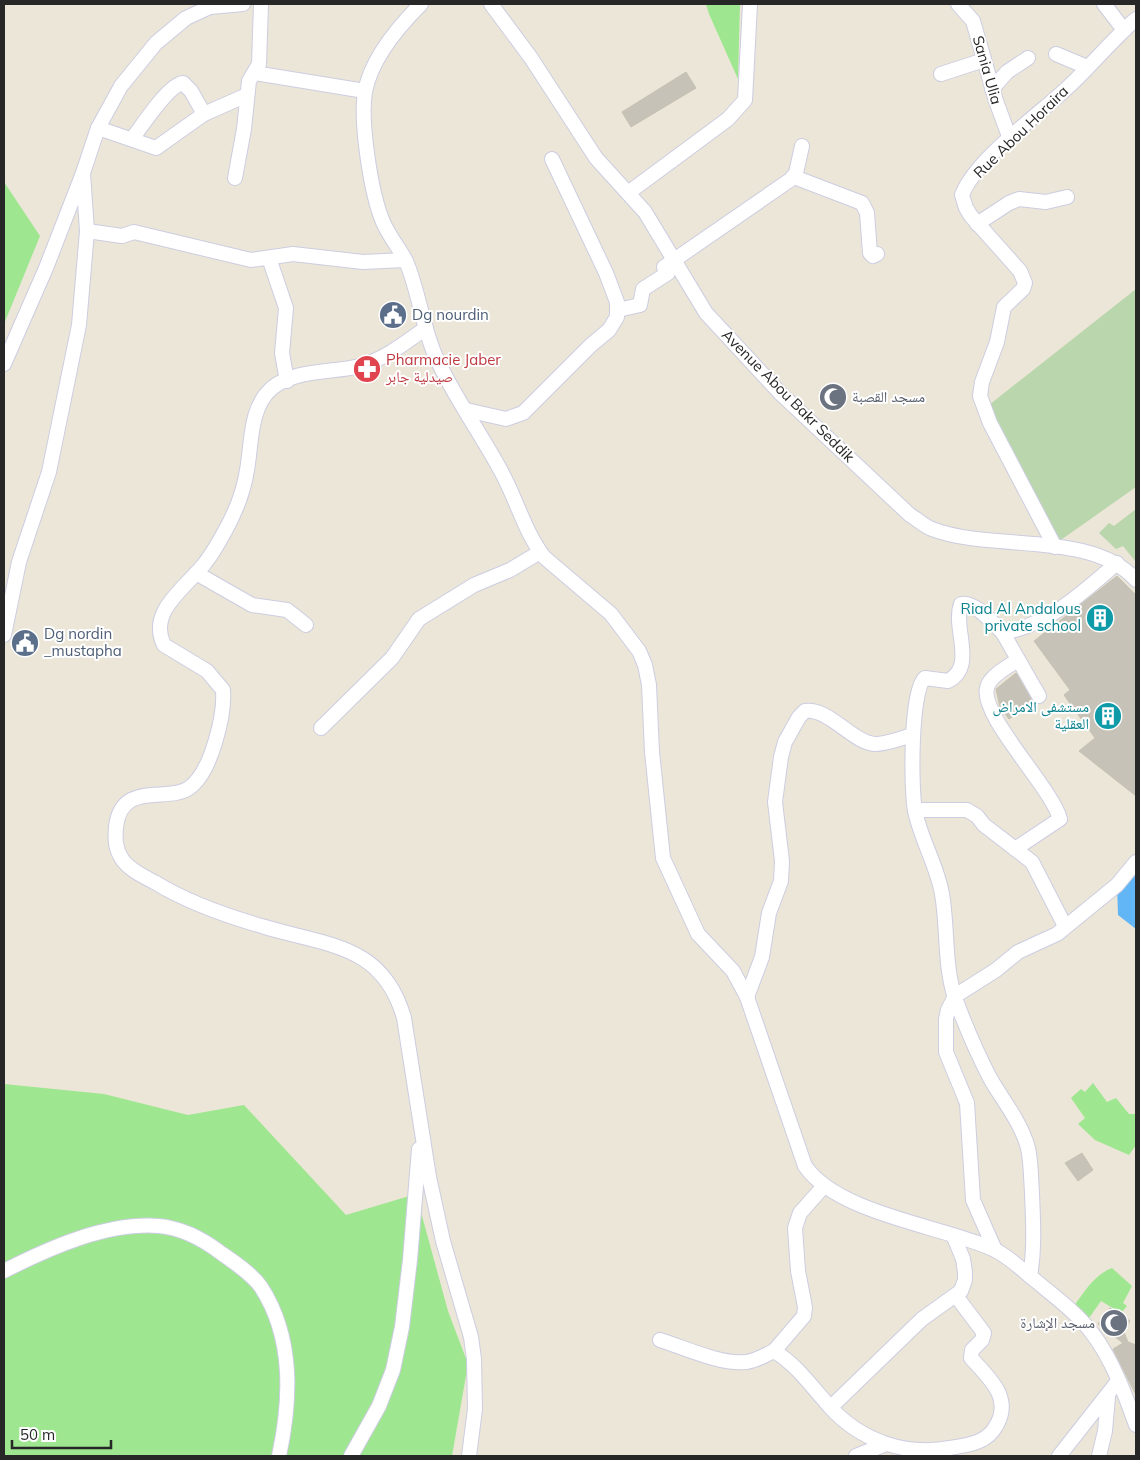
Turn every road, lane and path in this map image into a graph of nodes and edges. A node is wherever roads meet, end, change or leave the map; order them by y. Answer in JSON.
{"nodes":[{"id":1,"x":243,"y":4,"type":"edge"},
{"id":2,"x":262,"y":4,"type":"edge"},
{"id":3,"x":421,"y":4,"type":"edge"},
{"id":4,"x":482,"y":4,"type":"edge"},
{"id":5,"x":491,"y":4,"type":"edge"},
{"id":6,"x":750,"y":4,"type":"edge"},
{"id":7,"x":958,"y":4,"type":"edge"},
{"id":8,"x":1104,"y":4,"type":"edge"},
{"id":9,"x":411,"y":10,"type":"edge"},
{"id":10,"x":1136,"y":19,"type":"edge"},
{"id":11,"x":504,"y":22,"type":"junction"},
{"id":12,"x":1124,"y":30,"type":"junction"},
{"id":13,"x":1056,"y":54,"type":"dead end"},
{"id":14,"x":1028,"y":58,"type":"dead end"},
{"id":15,"x":984,"y":60,"type":"junction"},
{"id":16,"x":1087,"y":67,"type":"junction"},
{"id":17,"x":254,"y":73,"type":"junction"},
{"id":18,"x":942,"y":74,"type":"dead end"},
{"id":19,"x":992,"y":89,"type":"junction"},
{"id":20,"x":365,"y":91,"type":"junction"},
{"id":21,"x":247,"y":95,"type":"junction"},
{"id":22,"x":204,"y":114,"type":"junction"},
{"id":23,"x":98,"y":128,"type":"junction"},
{"id":24,"x":132,"y":139,"type":"junction"},
{"id":25,"x":1010,"y":139,"type":"junction"},
{"id":26,"x":802,"y":146,"type":"dead end"},
{"id":27,"x":552,"y":159,"type":"dead end"},
{"id":28,"x":84,"y":173,"type":"junction"},
{"id":29,"x":795,"y":175,"type":"junction"},
{"id":30,"x":235,"y":178,"type":"dead end"},
{"id":31,"x":628,"y":193,"type":"junction"},
{"id":32,"x":1067,"y":198,"type":"dead end"},
{"id":33,"x":977,"y":224,"type":"junction"},
{"id":34,"x":87,"y":231,"type":"junction"},
{"id":35,"x":877,"y":254,"type":"dead end"},
{"id":36,"x":269,"y":258,"type":"junction"},
{"id":37,"x":405,"y":260,"type":"junction"},
{"id":38,"x":674,"y":262,"type":"junction"},
{"id":39,"x":618,"y":310,"type":"junction"},
{"id":40,"x":426,"y":328,"type":"junction"},
{"id":41,"x":4,"y":364,"type":"edge"},
{"id":42,"x":287,"y":381,"type":"junction"},
{"id":43,"x":466,"y":410,"type":"junction"},
{"id":44,"x":1055,"y":547,"type":"junction"},
{"id":45,"x":540,"y":552,"type":"junction"},
{"id":46,"x":1117,"y":563,"type":"junction"},
{"id":47,"x":196,"y":573,"type":"junction"},
{"id":48,"x":1136,"y":580,"type":"edge"},
{"id":49,"x":7,"y":606,"type":"edge"},
{"id":50,"x":306,"y":625,"type":"dead end"},
{"id":51,"x":1003,"y":632,"type":"junction"},
{"id":52,"x":4,"y":635,"type":"edge"},
{"id":53,"x":1018,"y":660,"type":"junction"},
{"id":54,"x":1039,"y":696,"type":"dead end"},
{"id":55,"x":321,"y":728,"type":"dead end"},
{"id":56,"x":913,"y":735,"type":"junction"},
{"id":57,"x":915,"y":810,"type":"junction"},
{"id":58,"x":1016,"y":849,"type":"junction"},
{"id":59,"x":1136,"y":862,"type":"edge"},
{"id":60,"x":1066,"y":926,"type":"junction"},
{"id":61,"x":955,"y":996,"type":"junction"},
{"id":62,"x":747,"y":997,"type":"junction"},
{"id":63,"x":421,"y":1133,"type":"junction"},
{"id":64,"x":824,"y":1186,"type":"junction"},
{"id":65,"x":954,"y":1237,"type":"junction"},
{"id":66,"x":995,"y":1250,"type":"junction"},
{"id":67,"x":4,"y":1271,"type":"edge"},
{"id":68,"x":1030,"y":1276,"type":"junction"},
{"id":69,"x":956,"y":1296,"type":"junction"},
{"id":70,"x":660,"y":1340,"type":"dead end"},
{"id":71,"x":774,"y":1351,"type":"junction"},
{"id":72,"x":1118,"y":1382,"type":"junction"},
{"id":73,"x":1108,"y":1397,"type":"junction"},
{"id":74,"x":831,"y":1408,"type":"junction"},
{"id":75,"x":1136,"y":1425,"type":"edge"},
{"id":76,"x":886,"y":1444,"type":"junction"},
{"id":77,"x":279,"y":1456,"type":"edge"},
{"id":78,"x":351,"y":1456,"type":"edge"},
{"id":79,"x":469,"y":1456,"type":"edge"},
{"id":80,"x":856,"y":1456,"type":"edge"},
{"id":81,"x":1059,"y":1456,"type":"edge"},
{"id":82,"x":1099,"y":1456,"type":"edge"}],
"edges":[{"from":1,"to":23,"type":"street"},
{"from":2,"to":17,"type":"street"},
{"from":3,"to":9,"type":"street"},
{"from":4,"to":11,"type":"street"},
{"from":5,"to":11,"type":"street"},
{"from":6,"to":31,"type":"street"},
{"from":7,"to":15,"type":"street","name":"Sania Ulia"},
{"from":8,"to":12,"type":"street"},
{"from":9,"to":20,"type":"street"},
{"from":10,"to":12,"type":"street","name":"Rue Abou Horaira"},
{"from":11,"to":31,"type":"street","name":"Avenue Abou Bakr Seddik"},
{"from":12,"to":16,"type":"street","name":"Rue Abou Horaira"},
{"from":13,"to":16,"type":"street"},
{"from":14,"to":19,"type":"street"},
{"from":15,"to":18,"type":"street"},
{"from":15,"to":19,"type":"street","name":"Sania Ulia"},
{"from":16,"to":25,"type":"street","name":"Rue Abou Horaira"},
{"from":17,"to":20,"type":"street"},
{"from":17,"to":21,"type":"street"},
{"from":19,"to":25,"type":"street","name":"Sania Ulia"},
{"from":20,"to":37,"type":"street"},
{"from":21,"to":22,"type":"street"},
{"from":21,"to":30,"type":"street"},
{"from":22,"to":24,"type":"street"},
{"from":22,"to":24,"type":"street"},
{"from":23,"to":24,"type":"street"},
{"from":23,"to":28,"type":"street"},
{"from":25,"to":33,"type":"street","name":"Rue Abou Horaira"},
{"from":26,"to":29,"type":"street"},
{"from":27,"to":39,"type":"street"},
{"from":28,"to":34,"type":"street"},
{"from":28,"to":41,"type":"street"},
{"from":29,"to":35,"type":"street"},
{"from":29,"to":38,"type":"street"},
{"from":31,"to":38,"type":"street","name":"Avenue Abou Bakr Seddik"},
{"from":32,"to":33,"type":"street"},
{"from":33,"to":44,"type":"street","name":"Rue Abou Horaira"},
{"from":34,"to":36,"type":"street"},
{"from":34,"to":49,"type":"street"},
{"from":36,"to":37,"type":"street"},
{"from":36,"to":42,"type":"street"},
{"from":37,"to":40,"type":"street"},
{"from":38,"to":39,"type":"street"},
{"from":38,"to":44,"type":"street","name":"Avenue Abou Bakr Seddik"},
{"from":39,"to":43,"type":"street"},
{"from":40,"to":42,"type":"street"},
{"from":40,"to":43,"type":"street"},
{"from":42,"to":47,"type":"street"},
{"from":43,"to":45,"type":"street"},
{"from":44,"to":46,"type":"street","name":"Avenue Abou Bakr Seddik"},
{"from":45,"to":55,"type":"street"},
{"from":45,"to":62,"type":"street"},
{"from":46,"to":48,"type":"street","name":"Avenue Abou Bakr Seddik"},
{"from":46,"to":51,"type":"street"},
{"from":47,"to":50,"type":"street"},
{"from":47,"to":63,"type":"street"},
{"from":49,"to":52,"type":"street"},
{"from":51,"to":53,"type":"street"},
{"from":51,"to":56,"type":"street"},
{"from":53,"to":54,"type":"street"},
{"from":53,"to":58,"type":"street"},
{"from":56,"to":57,"type":"street"},
{"from":56,"to":62,"type":"street"},
{"from":57,"to":58,"type":"street"},
{"from":57,"to":61,"type":"street"},
{"from":58,"to":60,"type":"street"},
{"from":59,"to":60,"type":"street"},
{"from":60,"to":61,"type":"street"},
{"from":61,"to":66,"type":"street"},
{"from":61,"to":68,"type":"street"},
{"from":62,"to":64,"type":"street"},
{"from":63,"to":78,"type":"street"},
{"from":63,"to":79,"type":"street"},
{"from":64,"to":65,"type":"street"},
{"from":64,"to":71,"type":"street"},
{"from":65,"to":66,"type":"street"},
{"from":65,"to":69,"type":"street"},
{"from":66,"to":68,"type":"street"},
{"from":67,"to":77,"type":"street"},
{"from":68,"to":72,"type":"street"},
{"from":69,"to":74,"type":"street"},
{"from":69,"to":76,"type":"street"},
{"from":70,"to":71,"type":"street"},
{"from":71,"to":74,"type":"street"},
{"from":72,"to":73,"type":"street"},
{"from":72,"to":75,"type":"street"},
{"from":73,"to":81,"type":"street"},
{"from":73,"to":82,"type":"street"},
{"from":74,"to":76,"type":"street"},
{"from":76,"to":80,"type":"street"}]}
